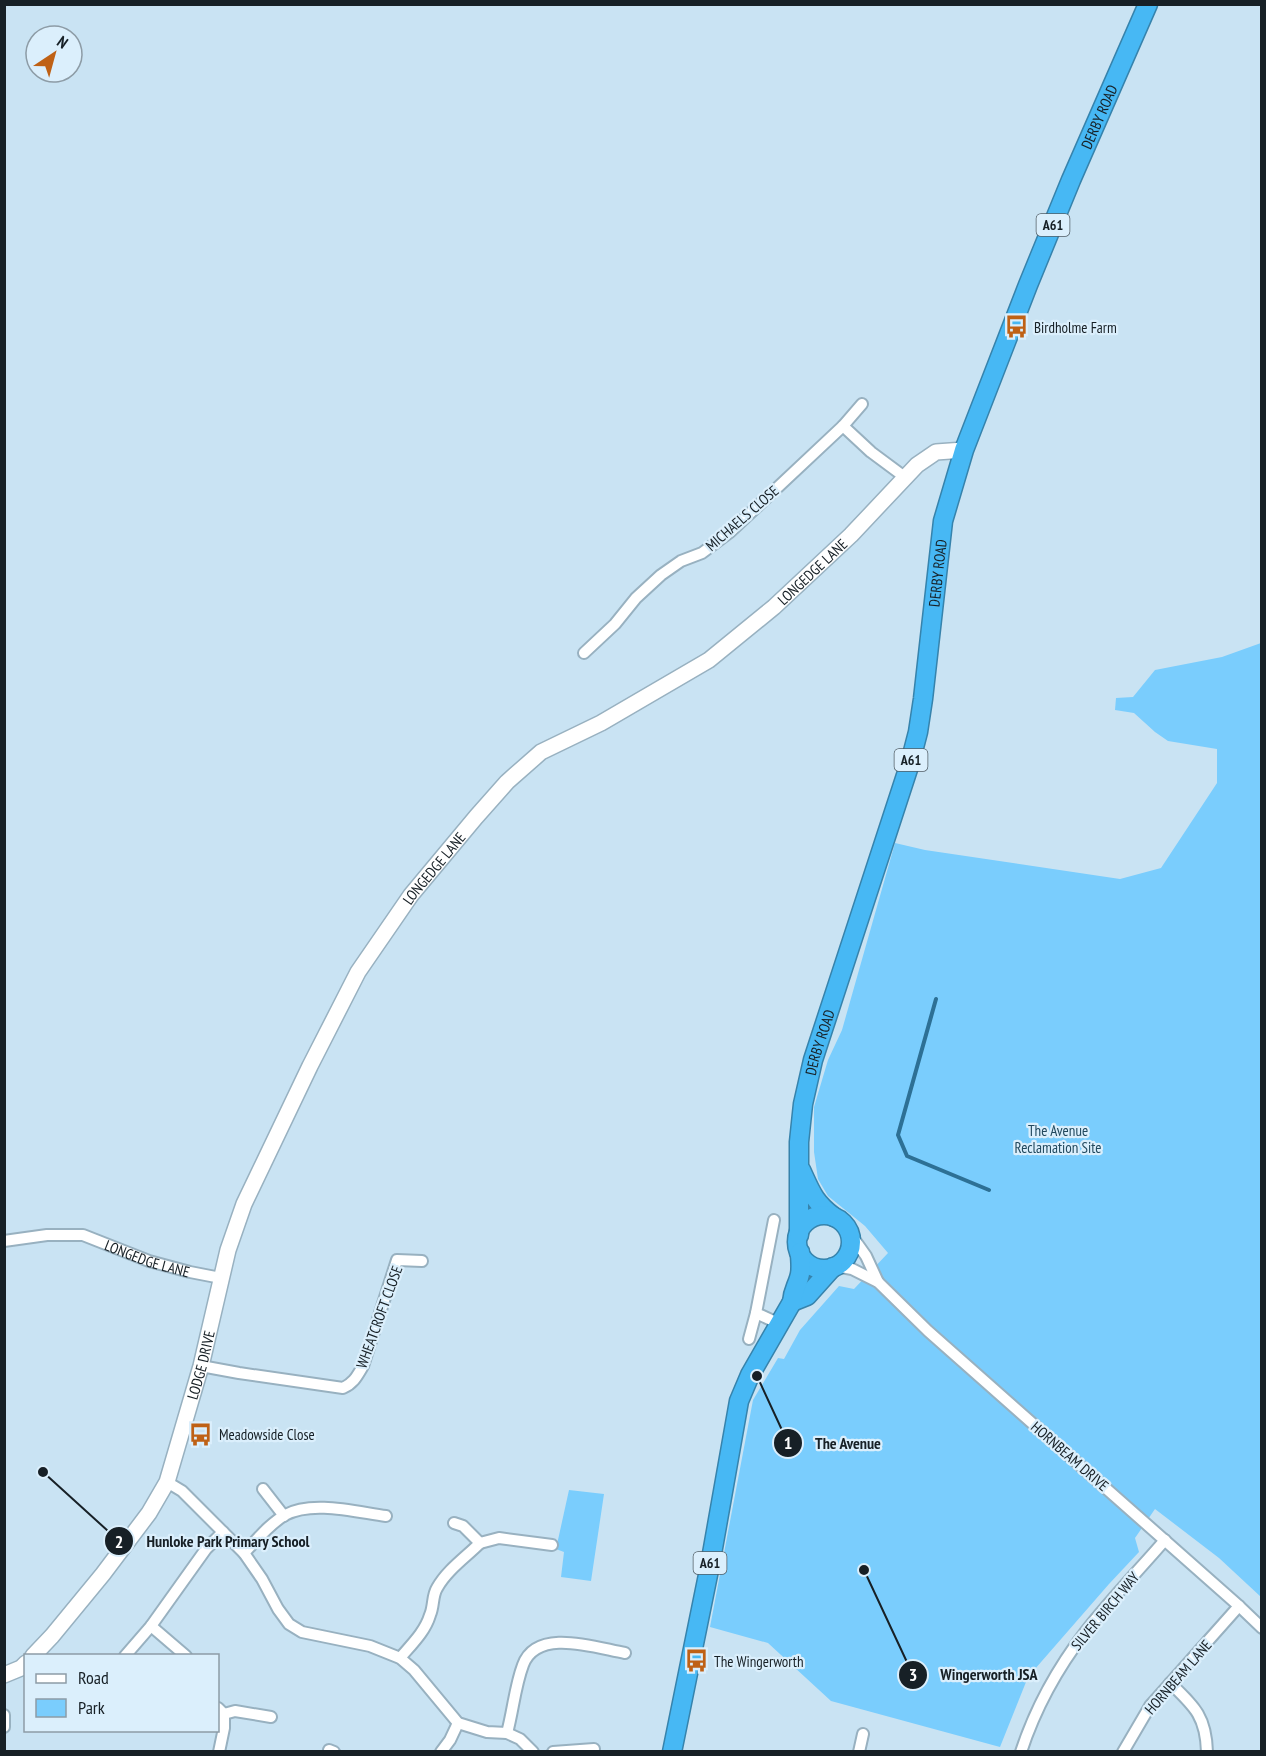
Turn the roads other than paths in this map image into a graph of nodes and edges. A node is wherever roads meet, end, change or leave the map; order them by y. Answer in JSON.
{"nodes":[{"id":1,"x":1148,"y":4,"type":"edge"},
{"id":2,"x":862,"y":404,"type":"dead end"},
{"id":3,"x":843,"y":426,"type":"junction"},
{"id":4,"x":964,"y":450,"type":"junction"},
{"id":5,"x":906,"y":478,"type":"junction"},
{"id":6,"x":584,"y":653,"type":"dead end"},
{"id":7,"x":798,"y":1163,"type":"junction"},
{"id":8,"x":834,"y":1217,"type":"junction"},
{"id":9,"x":774,"y":1220,"type":"dead end"},
{"id":10,"x":849,"y":1232,"type":"junction"},
{"id":11,"x":4,"y":1241,"type":"edge"},
{"id":12,"x":799,"y":1244,"type":"junction"},
{"id":13,"x":422,"y":1261,"type":"dead end"},
{"id":14,"x":834,"y":1267,"type":"junction"},
{"id":15,"x":221,"y":1278,"type":"junction"},
{"id":16,"x":878,"y":1282,"type":"junction"},
{"id":17,"x":792,"y":1302,"type":"junction"},
{"id":18,"x":756,"y":1313,"type":"junction"},
{"id":19,"x":780,"y":1324,"type":"junction"},
{"id":20,"x":749,"y":1340,"type":"dead end"},
{"id":21,"x":201,"y":1366,"type":"junction"},
{"id":22,"x":167,"y":1482,"type":"junction"},
{"id":23,"x":263,"y":1489,"type":"dead end"},
{"id":24,"x":284,"y":1515,"type":"junction"},
{"id":25,"x":386,"y":1516,"type":"dead end"},
{"id":26,"x":454,"y":1523,"type":"dead end"},
{"id":27,"x":223,"y":1532,"type":"junction"},
{"id":28,"x":1164,"y":1540,"type":"junction"},
{"id":29,"x":480,"y":1543,"type":"junction"},
{"id":30,"x":552,"y":1545,"type":"dead end"},
{"id":31,"x":244,"y":1553,"type":"junction"},
{"id":32,"x":1239,"y":1606,"type":"junction"},
{"id":33,"x":151,"y":1626,"type":"junction"},
{"id":34,"x":1262,"y":1628,"type":"edge"},
{"id":35,"x":625,"y":1653,"type":"dead end"},
{"id":36,"x":35,"y":1654,"type":"edge"},
{"id":37,"x":127,"y":1654,"type":"edge"},
{"id":38,"x":184,"y":1654,"type":"edge"},
{"id":39,"x":400,"y":1658,"type":"junction"},
{"id":40,"x":24,"y":1665,"type":"edge"},
{"id":41,"x":4,"y":1675,"type":"edge"},
{"id":42,"x":1170,"y":1683,"type":"junction"},
{"id":43,"x":221,"y":1711,"type":"edge"},
{"id":44,"x":4,"y":1716,"type":"edge"},
{"id":45,"x":271,"y":1717,"type":"dead end"},
{"id":46,"x":458,"y":1723,"type":"junction"},
{"id":47,"x":4,"y":1727,"type":"edge"},
{"id":48,"x":507,"y":1733,"type":"junction"},
{"id":49,"x":863,"y":1734,"type":"dead end"},
{"id":50,"x":594,"y":1749,"type":"dead end"},
{"id":51,"x":219,"y":1752,"type":"edge"},
{"id":52,"x":441,"y":1752,"type":"edge"},
{"id":53,"x":533,"y":1752,"type":"edge"},
{"id":54,"x":553,"y":1752,"type":"edge"},
{"id":55,"x":672,"y":1752,"type":"edge"},
{"id":56,"x":859,"y":1752,"type":"edge"},
{"id":57,"x":1021,"y":1752,"type":"edge"},
{"id":58,"x":1123,"y":1752,"type":"edge"},
{"id":59,"x":1207,"y":1752,"type":"edge"}],
"edges":[{"from":1,"to":4,"type":"highway","name":"DERBY ROAD","number":"A61"},
{"from":2,"to":3,"type":"street","name":"MICHAELS CLOSE"},
{"from":3,"to":5,"type":"street"},
{"from":3,"to":6,"type":"street","name":"MICHAELS CLOSE"},
{"from":4,"to":5,"type":"street","name":"LONGEDGE LANE"},
{"from":4,"to":7,"type":"highway","name":"DERBY ROAD","number":"A61"},
{"from":5,"to":15,"type":"street","name":"LONGEDGE LANE"},
{"from":7,"to":8,"type":"highway","name":"DERBY ROAD","number":"A61"},
{"from":7,"to":12,"type":"highway","name":"DERBY ROAD","number":"A61"},
{"from":8,"to":10,"type":"highway"},
{"from":8,"to":12,"type":"highway"},
{"from":9,"to":18,"type":"street"},
{"from":10,"to":14,"type":"highway"},
{"from":10,"to":16,"type":"street","name":"HORNBEAM DRIVE"},
{"from":11,"to":15,"type":"street","name":"LONGEDGE LANE"},
{"from":12,"to":14,"type":"highway"},
{"from":12,"to":17,"type":"highway","name":"DERBY ROAD","number":"A61"},
{"from":13,"to":21,"type":"street","name":"WHEATCROFT CLOSE"},
{"from":14,"to":16,"type":"street","name":"HORNBEAM DRIVE"},
{"from":14,"to":17,"type":"highway","name":"DERBY ROAD","number":"A61"},
{"from":15,"to":21,"type":"street","name":"LODGE DRIVE"},
{"from":16,"to":28,"type":"street","name":"HORNBEAM DRIVE"},
{"from":17,"to":19,"type":"highway","name":"DERBY ROAD","number":"A61"},
{"from":18,"to":19,"type":"street"},
{"from":18,"to":20,"type":"street"},
{"from":19,"to":55,"type":"highway","name":"DERBY ROAD","number":"A61"},
{"from":21,"to":22,"type":"street","name":"LODGE DRIVE"},
{"from":22,"to":27,"type":"street"},
{"from":22,"to":36,"type":"street","name":"LODGE DRIVE"},
{"from":23,"to":24,"type":"street"},
{"from":24,"to":25,"type":"street"},
{"from":24,"to":31,"type":"street"},
{"from":26,"to":29,"type":"street"},
{"from":27,"to":31,"type":"street"},
{"from":27,"to":33,"type":"street"},
{"from":28,"to":32,"type":"street","name":"HORNBEAM DRIVE"},
{"from":28,"to":57,"type":"street","name":"SILVER BIRCH WAY"},
{"from":29,"to":30,"type":"street"},
{"from":29,"to":39,"type":"street"},
{"from":31,"to":39,"type":"street"},
{"from":32,"to":34,"type":"street","name":"HORNBEAM DRIVE"},
{"from":32,"to":42,"type":"street","name":"HORNBEAM LANE"},
{"from":33,"to":37,"type":"street"},
{"from":33,"to":38,"type":"street"},
{"from":35,"to":48,"type":"street"},
{"from":39,"to":46,"type":"street"},
{"from":40,"to":41,"type":"street"},
{"from":42,"to":58,"type":"street","name":"HORNBEAM LANE"},
{"from":42,"to":59,"type":"street"},
{"from":43,"to":45,"type":"street"},
{"from":43,"to":51,"type":"street"},
{"from":44,"to":47,"type":"street"},
{"from":46,"to":48,"type":"street"},
{"from":46,"to":52,"type":"street"},
{"from":48,"to":53,"type":"street"},
{"from":49,"to":56,"type":"street"},
{"from":50,"to":54,"type":"street"}]}
